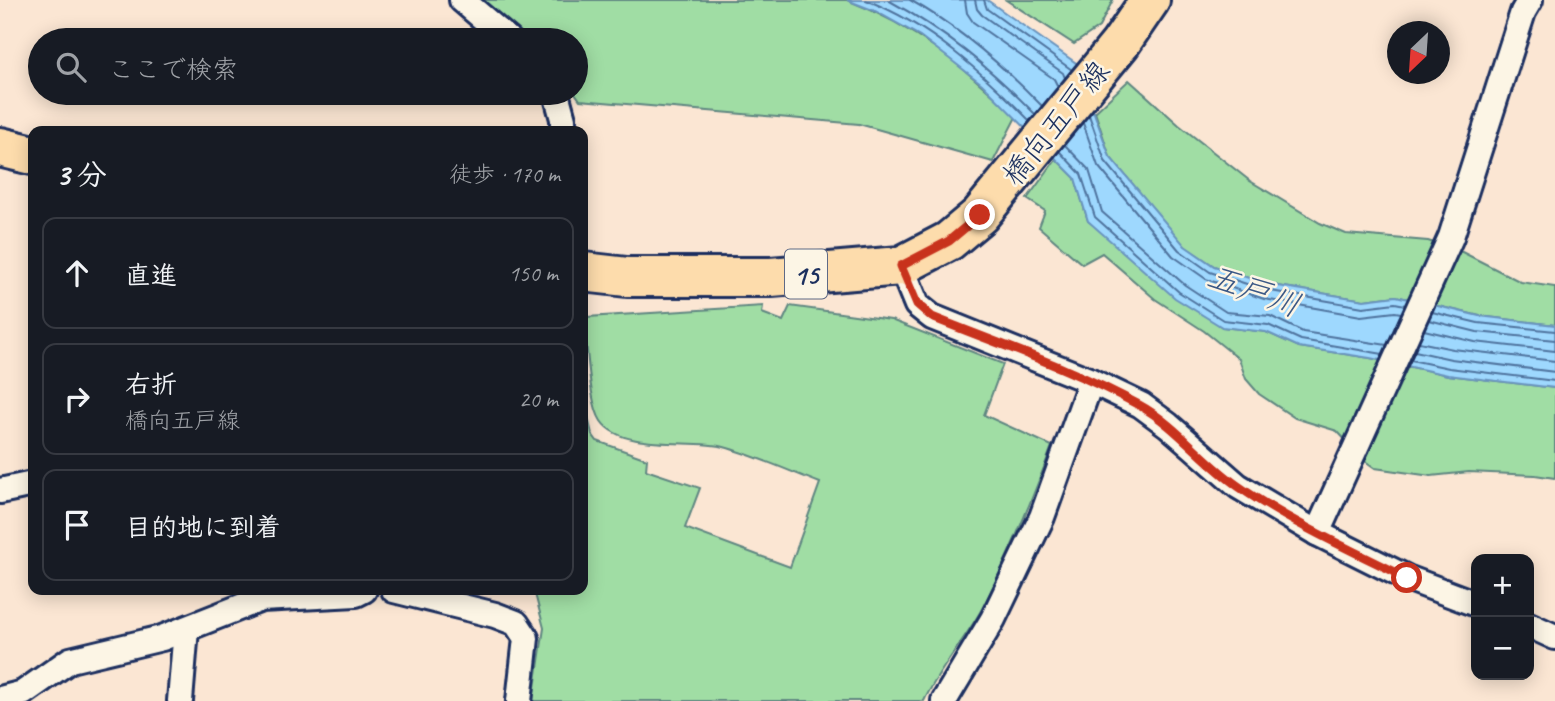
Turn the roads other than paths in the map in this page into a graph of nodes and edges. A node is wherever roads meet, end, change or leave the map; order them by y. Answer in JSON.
{"nodes":[{"id":1,"x":462,"y":0,"type":"edge"},
{"id":2,"x":1150,"y":0,"type":"edge"},
{"id":3,"x":1530,"y":0,"type":"edge"},
{"id":4,"x":495,"y":28,"type":"edge"},
{"id":5,"x":559,"y":105,"type":"edge"},
{"id":6,"x":563,"y":126,"type":"edge"},
{"id":7,"x":0,"y":147,"type":"edge"},
{"id":8,"x":28,"y":154,"type":"edge"},
{"id":9,"x":901,"y":266,"type":"junction"},
{"id":10,"x":588,"y":273,"type":"edge"},
{"id":11,"x":1091,"y":382,"type":"junction"},
{"id":12,"x":28,"y":485,"type":"edge"},
{"id":13,"x":0,"y":491,"type":"edge"},
{"id":14,"x":1317,"y":533,"type":"junction"},
{"id":15,"x":340,"y":595,"type":"edge"},
{"id":16,"x":414,"y":595,"type":"edge"},
{"id":17,"x":1471,"y":602,"type":"edge"},
{"id":18,"x":1534,"y":627,"type":"edge"},
{"id":19,"x":186,"y":629,"type":"junction"},
{"id":20,"x":1555,"y":637,"type":"edge"},
{"id":21,"x":0,"y":699,"type":"edge"},
{"id":22,"x":180,"y":701,"type":"edge"},
{"id":23,"x":519,"y":701,"type":"edge"},
{"id":24,"x":944,"y":701,"type":"edge"}],
"edges":[{"from":1,"to":4,"type":"street"},
{"from":2,"to":9,"type":"main road","name":"橋向五戸線","number":"15"},
{"from":3,"to":14,"type":"street"},
{"from":5,"to":6,"type":"street"},
{"from":7,"to":8,"type":"main road"},
{"from":9,"to":10,"type":"main road","name":"橋向五戸線","number":"15"},
{"from":9,"to":11,"type":"street"},
{"from":11,"to":14,"type":"street"},
{"from":11,"to":24,"type":"street"},
{"from":12,"to":13,"type":"street"},
{"from":14,"to":17,"type":"street"},
{"from":15,"to":19,"type":"street"},
{"from":16,"to":23,"type":"street"},
{"from":18,"to":20,"type":"street"},
{"from":19,"to":21,"type":"street"},
{"from":19,"to":22,"type":"street"}]}
